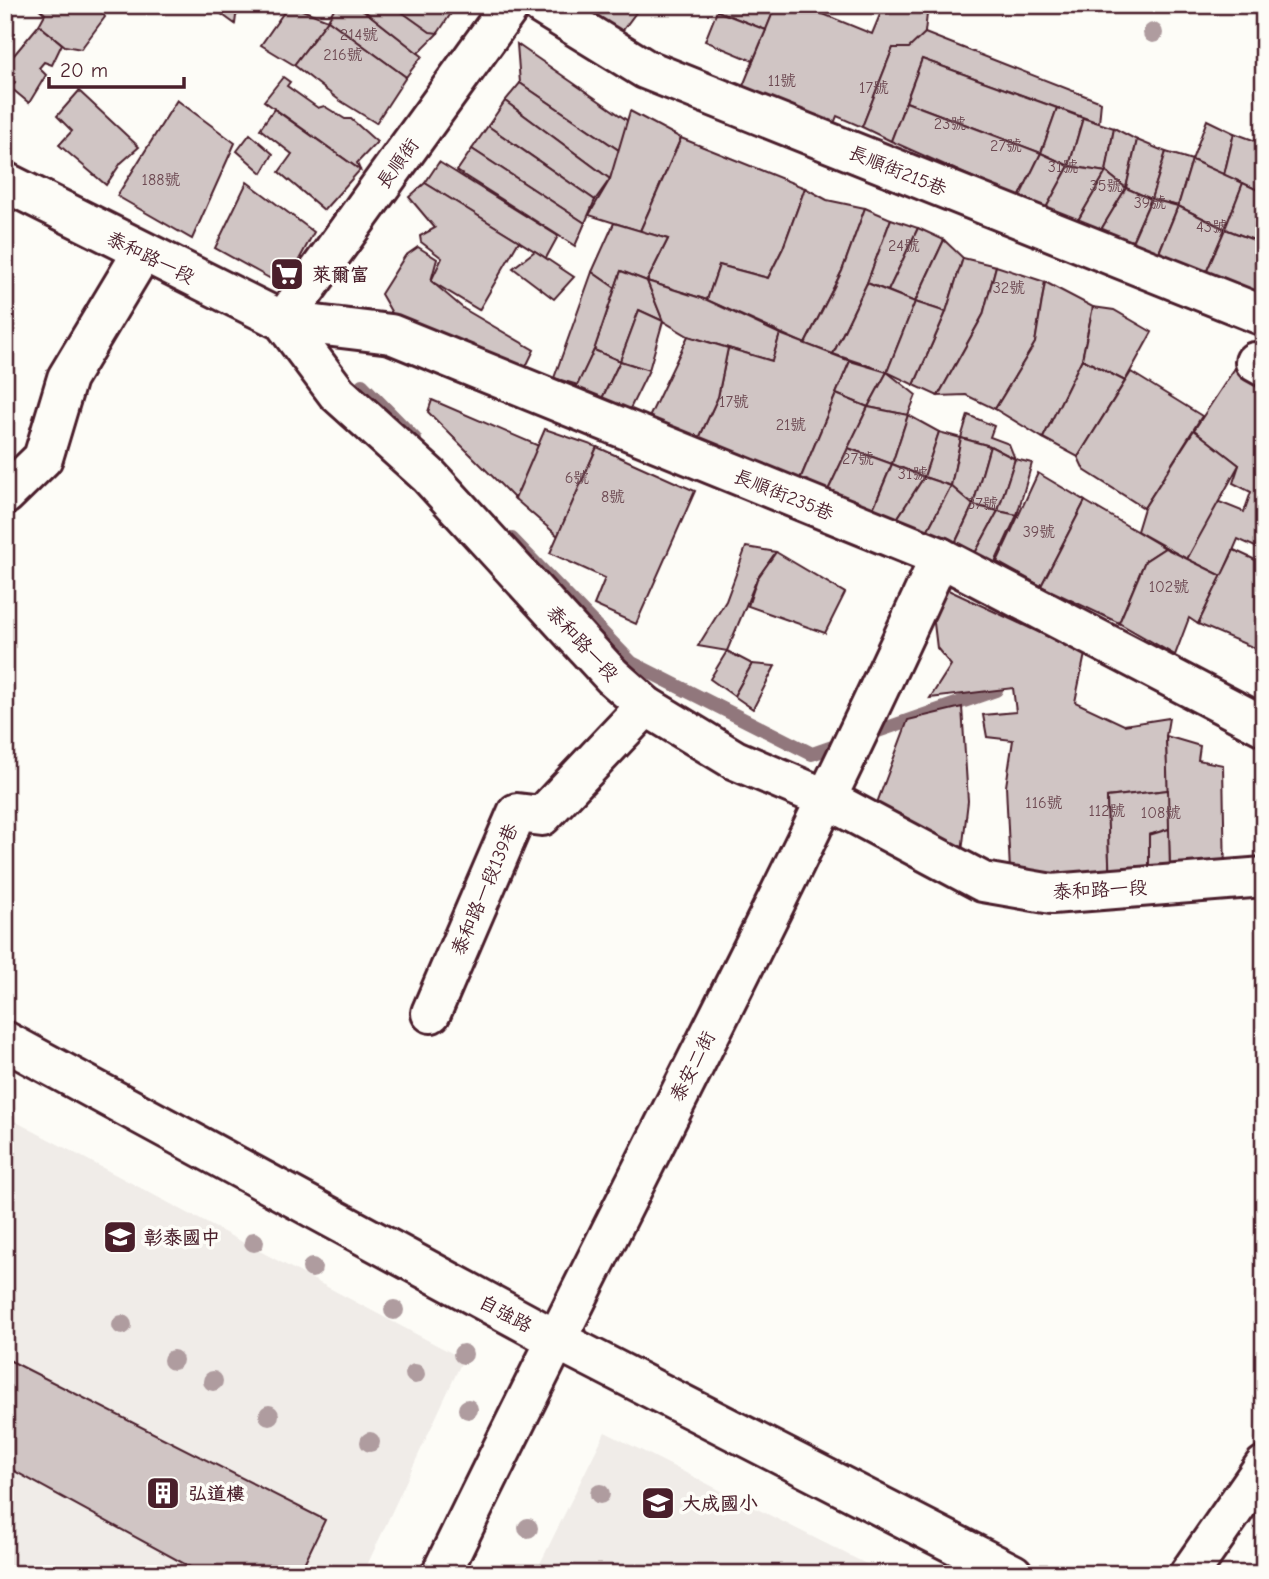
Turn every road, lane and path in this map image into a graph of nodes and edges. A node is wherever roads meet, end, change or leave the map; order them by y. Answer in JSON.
{"nodes":[{"id":1,"x":511,"y":5,"type":"edge"},
{"id":2,"x":541,"y":5,"type":"edge"},
{"id":3,"x":7,"y":187,"type":"edge"},
{"id":4,"x":142,"y":253,"type":"junction"},
{"id":5,"x":1264,"y":316,"type":"edge"},
{"id":6,"x":283,"y":321,"type":"junction"},
{"id":7,"x":5,"y":495,"type":"edge"},
{"id":8,"x":940,"y":557,"type":"junction"},
{"id":9,"x":646,"y":706,"type":"junction"},
{"id":10,"x":1264,"y":726,"type":"edge"},
{"id":11,"x":835,"y":783,"type":"junction"},
{"id":12,"x":1264,"y":877,"type":"edge"},
{"id":13,"x":430,"y":1013,"type":"dead end"},
{"id":14,"x":5,"y":1041,"type":"edge"},
{"id":15,"x":555,"y":1339,"type":"junction"},
{"id":16,"x":1264,"y":1466,"type":"edge"},
{"id":17,"x":441,"y":1574,"type":"edge"},
{"id":18,"x":1013,"y":1574,"type":"edge"},
{"id":19,"x":1189,"y":1574,"type":"edge"}],
"edges":[{"from":1,"to":6,"type":"street","name":"長順街"},
{"from":2,"to":5,"type":"street","name":"長順街215巷"},
{"from":3,"to":4,"type":"street","name":"泰和路一段"},
{"from":4,"to":6,"type":"street","name":"泰和路一段"},
{"from":4,"to":7,"type":"street"},
{"from":6,"to":8,"type":"street","name":"長順街235巷"},
{"from":6,"to":9,"type":"street","name":"泰和路一段"},
{"from":8,"to":10,"type":"street","name":"長順街235巷"},
{"from":8,"to":11,"type":"street","name":"泰安二街"},
{"from":9,"to":11,"type":"street","name":"泰和路一段"},
{"from":9,"to":13,"type":"street","name":"泰和路一段139巷"},
{"from":11,"to":12,"type":"street","name":"泰和路一段"},
{"from":11,"to":15,"type":"street","name":"泰安二街"},
{"from":14,"to":15,"type":"street","name":"自強路"},
{"from":15,"to":17,"type":"street","name":"泰安二街"},
{"from":15,"to":18,"type":"street","name":"自強路"},
{"from":16,"to":19,"type":"street"}]}
